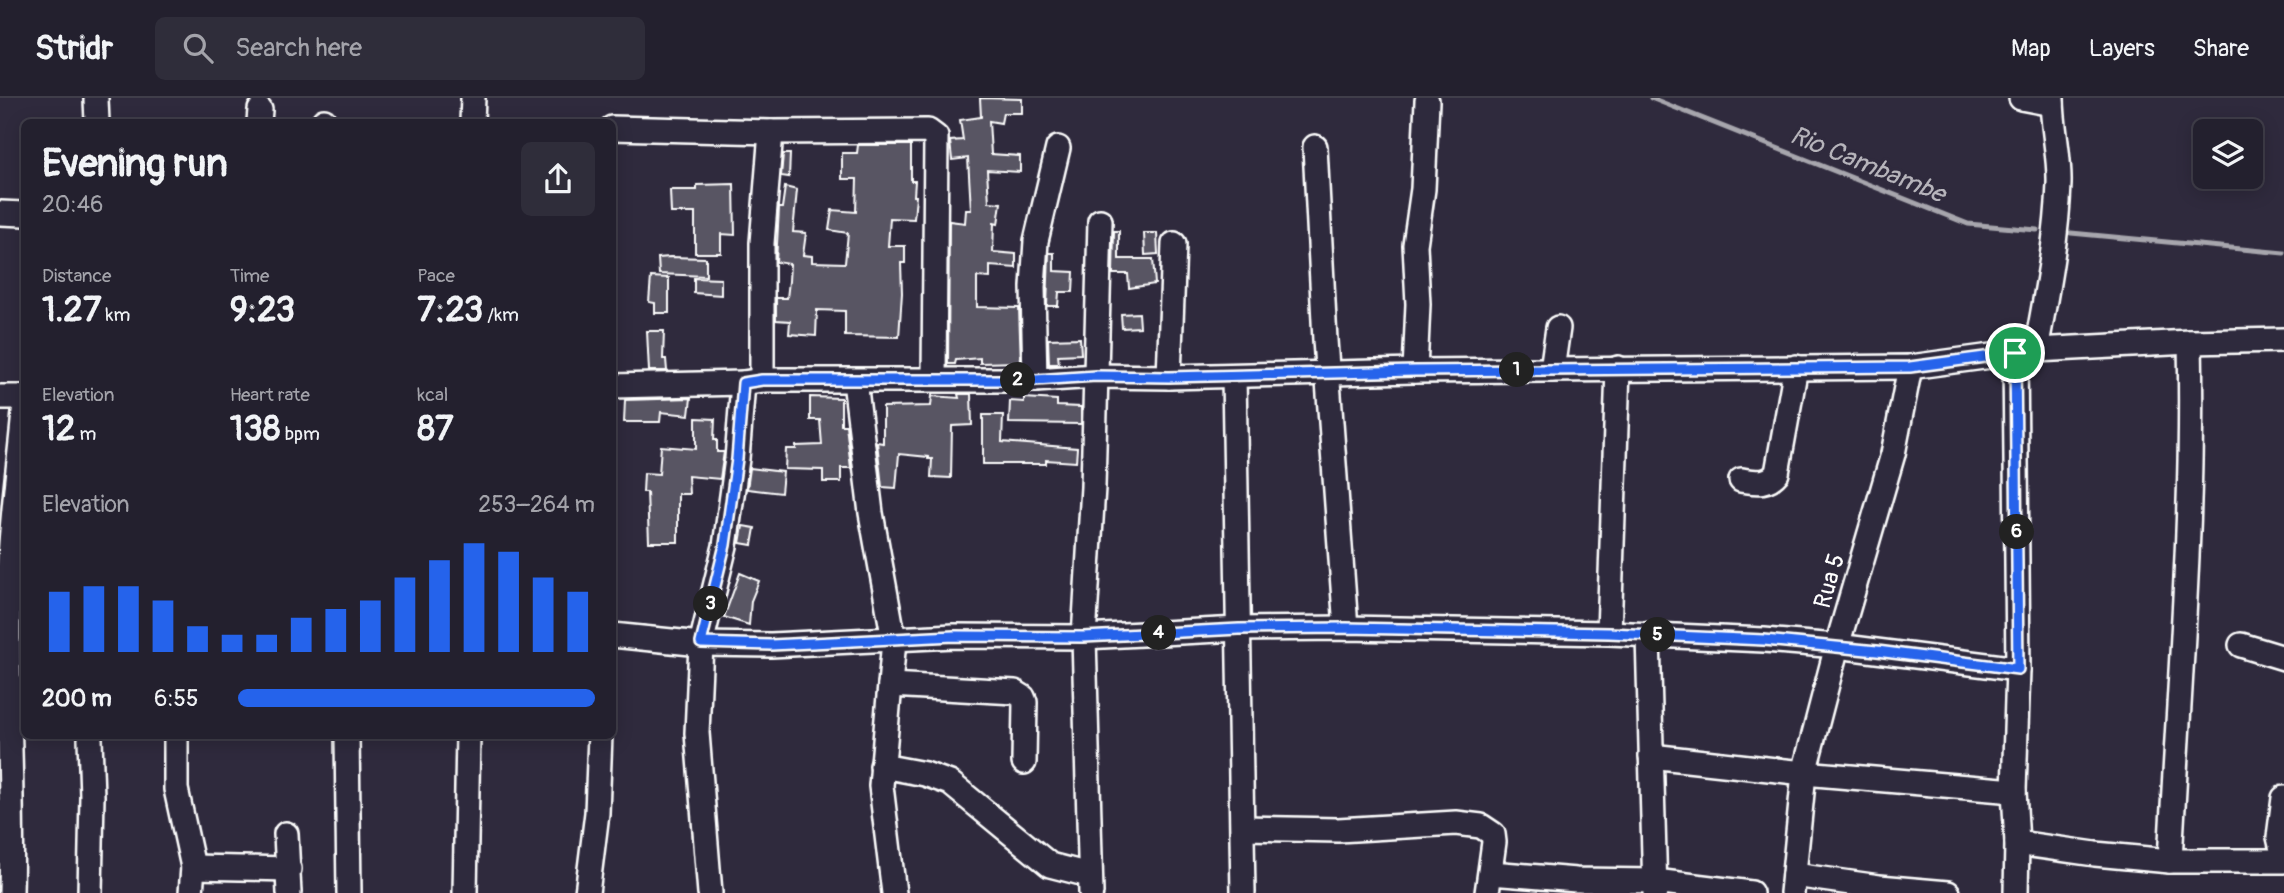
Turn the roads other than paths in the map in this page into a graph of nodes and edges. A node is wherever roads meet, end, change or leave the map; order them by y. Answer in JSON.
{"nodes":[{"id":1,"x":473,"y":98,"type":"edge"},
{"id":2,"x":2021,"y":98,"type":"edge"},
{"id":3,"x":96,"y":99,"type":"edge"},
{"id":4,"x":2052,"y":101,"type":"edge"},
{"id":5,"x":1427,"y":102,"type":"dead end"},
{"id":6,"x":97,"y":119,"type":"edge"},
{"id":7,"x":472,"y":119,"type":"edge"},
{"id":8,"x":616,"y":128,"type":"edge"},
{"id":9,"x":771,"y":132,"type":"junction"},
{"id":10,"x":1315,"y":147,"type":"dead end"},
{"id":11,"x":1058,"y":148,"type":"dead end"},
{"id":12,"x":0,"y":213,"type":"edge"},
{"id":13,"x":21,"y":214,"type":"edge"},
{"id":14,"x":1100,"y":221,"type":"dead end"},
{"id":15,"x":1174,"y":244,"type":"dead end"},
{"id":16,"x":1558,"y":328,"type":"dead end"},
{"id":17,"x":2284,"y":340,"type":"edge"},
{"id":18,"x":2190,"y":342,"type":"junction"},
{"id":19,"x":2025,"y":351,"type":"junction"},
{"id":20,"x":1910,"y":367,"type":"junction"},
{"id":21,"x":1618,"y":368,"type":"junction"},
{"id":22,"x":1796,"y":368,"type":"junction"},
{"id":23,"x":1552,"y":370,"type":"junction"},
{"id":24,"x":1415,"y":371,"type":"junction"},
{"id":25,"x":1328,"y":374,"type":"junction"},
{"id":26,"x":1096,"y":376,"type":"junction"},
{"id":27,"x":1234,"y":376,"type":"junction"},
{"id":28,"x":1169,"y":377,"type":"junction"},
{"id":29,"x":934,"y":379,"type":"junction"},
{"id":30,"x":1035,"y":380,"type":"junction"},
{"id":31,"x":855,"y":381,"type":"junction"},
{"id":32,"x":753,"y":382,"type":"junction"},
{"id":33,"x":616,"y":386,"type":"edge"},
{"id":34,"x":0,"y":397,"type":"edge"},
{"id":35,"x":21,"y":397,"type":"edge"},
{"id":36,"x":21,"y":445,"type":"edge"},
{"id":37,"x":1741,"y":480,"type":"dead end"},
{"id":38,"x":4,"y":617,"type":"edge"},
{"id":39,"x":1346,"y":628,"type":"junction"},
{"id":40,"x":1239,"y":629,"type":"junction"},
{"id":41,"x":1609,"y":633,"type":"junction"},
{"id":42,"x":616,"y":635,"type":"edge"},
{"id":43,"x":1648,"y":635,"type":"junction"},
{"id":44,"x":1084,"y":637,"type":"junction"},
{"id":45,"x":894,"y":640,"type":"junction"},
{"id":46,"x":701,"y":643,"type":"junction"},
{"id":47,"x":2241,"y":645,"type":"dead end"},
{"id":48,"x":1837,"y":646,"type":"junction"},
{"id":49,"x":2284,"y":658,"type":"edge"},
{"id":50,"x":2018,"y":669,"type":"junction"},
{"id":51,"x":890,"y":685,"type":"junction"},
{"id":52,"x":4,"y":707,"type":"edge"},
{"id":53,"x":90,"y":739,"type":"dead end"},
{"id":54,"x":176,"y":739,"type":"edge"},
{"id":55,"x":347,"y":739,"type":"edge"},
{"id":56,"x":468,"y":739,"type":"edge"},
{"id":57,"x":600,"y":739,"type":"edge"},
{"id":58,"x":1651,"y":756,"type":"junction"},
{"id":59,"x":1024,"y":762,"type":"dead end"},
{"id":60,"x":882,"y":766,"type":"junction"},
{"id":61,"x":1804,"y":773,"type":"junction"},
{"id":62,"x":2014,"y":791,"type":"junction"},
{"id":63,"x":2284,"y":798,"type":"edge"},
{"id":64,"x":6,"y":800,"type":"edge"},
{"id":65,"x":1244,"y":828,"type":"junction"},
{"id":66,"x":286,"y":834,"type":"dead end"},
{"id":67,"x":2017,"y":843,"type":"junction"},
{"id":68,"x":2284,"y":859,"type":"edge"},
{"id":69,"x":2171,"y":861,"type":"junction"},
{"id":70,"x":193,"y":867,"type":"junction"},
{"id":71,"x":289,"y":869,"type":"junction"},
{"id":72,"x":1489,"y":883,"type":"edge"},
{"id":73,"x":1090,"y":884,"type":"edge"},
{"id":74,"x":1793,"y":884,"type":"edge"},
{"id":75,"x":1655,"y":887,"type":"edge"},
{"id":76,"x":11,"y":893,"type":"edge"},
{"id":77,"x":90,"y":893,"type":"edge"},
{"id":78,"x":191,"y":893,"type":"edge"},
{"id":79,"x":289,"y":893,"type":"edge"},
{"id":80,"x":349,"y":893,"type":"edge"},
{"id":81,"x":465,"y":893,"type":"edge"},
{"id":82,"x":587,"y":893,"type":"edge"},
{"id":83,"x":710,"y":893,"type":"edge"},
{"id":84,"x":894,"y":893,"type":"edge"},
{"id":85,"x":1243,"y":893,"type":"edge"},
{"id":86,"x":1751,"y":893,"type":"edge"},
{"id":87,"x":1948,"y":893,"type":"edge"},
{"id":88,"x":2017,"y":893,"type":"edge"}],
"edges":[{"from":1,"to":7,"type":"street"},
{"from":2,"to":4,"type":"street"},
{"from":3,"to":6,"type":"street"},
{"from":4,"to":19,"type":"street"},
{"from":5,"to":24,"type":"street"},
{"from":8,"to":9,"type":"street"},
{"from":9,"to":29,"type":"street"},
{"from":9,"to":32,"type":"street"},
{"from":10,"to":25,"type":"street"},
{"from":11,"to":30,"type":"street"},
{"from":12,"to":13,"type":"street"},
{"from":14,"to":26,"type":"street"},
{"from":15,"to":28,"type":"street"},
{"from":16,"to":23,"type":"street"},
{"from":17,"to":18,"type":"street"},
{"from":18,"to":19,"type":"street"},
{"from":18,"to":69,"type":"street"},
{"from":19,"to":20,"type":"street"},
{"from":19,"to":50,"type":"street"},
{"from":20,"to":22,"type":"street"},
{"from":20,"to":48,"type":"street","name":"Rua 5"},
{"from":21,"to":22,"type":"street"},
{"from":21,"to":23,"type":"street"},
{"from":21,"to":41,"type":"street"},
{"from":22,"to":37,"type":"street"},
{"from":23,"to":24,"type":"street"},
{"from":24,"to":25,"type":"street"},
{"from":25,"to":27,"type":"street"},
{"from":25,"to":39,"type":"street"},
{"from":26,"to":28,"type":"street"},
{"from":26,"to":30,"type":"street"},
{"from":26,"to":44,"type":"street"},
{"from":27,"to":28,"type":"street"},
{"from":27,"to":40,"type":"street"},
{"from":29,"to":30,"type":"street"},
{"from":29,"to":31,"type":"street"},
{"from":31,"to":32,"type":"street"},
{"from":31,"to":45,"type":"street"},
{"from":32,"to":33,"type":"street"},
{"from":32,"to":46,"type":"street"},
{"from":34,"to":35,"type":"street"},
{"from":36,"to":38,"type":"street"},
{"from":38,"to":52,"type":"street"},
{"from":39,"to":40,"type":"street"},
{"from":39,"to":41,"type":"street"},
{"from":40,"to":44,"type":"street"},
{"from":40,"to":65,"type":"street"},
{"from":41,"to":43,"type":"street"},
{"from":42,"to":46,"type":"street"},
{"from":43,"to":48,"type":"street"},
{"from":43,"to":58,"type":"street"},
{"from":44,"to":45,"type":"street"},
{"from":44,"to":73,"type":"street"},
{"from":45,"to":46,"type":"street"},
{"from":45,"to":51,"type":"street"},
{"from":46,"to":83,"type":"street"},
{"from":47,"to":49,"type":"street"},
{"from":48,"to":50,"type":"street"},
{"from":48,"to":61,"type":"street","name":"Rua 5"},
{"from":50,"to":62,"type":"street"},
{"from":51,"to":59,"type":"street"},
{"from":51,"to":60,"type":"street"},
{"from":52,"to":64,"type":"street"},
{"from":53,"to":77,"type":"street"},
{"from":54,"to":70,"type":"street"},
{"from":55,"to":80,"type":"street"},
{"from":56,"to":81,"type":"street"},
{"from":57,"to":82,"type":"street"},
{"from":58,"to":61,"type":"street"},
{"from":58,"to":75,"type":"street"},
{"from":60,"to":73,"type":"street"},
{"from":60,"to":84,"type":"street"},
{"from":61,"to":62,"type":"street"},
{"from":61,"to":74,"type":"street","name":"Rua 5"},
{"from":62,"to":67,"type":"street"},
{"from":63,"to":68,"type":"street"},
{"from":64,"to":76,"type":"street"},
{"from":65,"to":72,"type":"street"},
{"from":65,"to":85,"type":"street"},
{"from":66,"to":71,"type":"street"},
{"from":67,"to":69,"type":"street"},
{"from":67,"to":88,"type":"street"},
{"from":68,"to":69,"type":"street"},
{"from":70,"to":71,"type":"street"},
{"from":70,"to":78,"type":"street"},
{"from":71,"to":79,"type":"street"},
{"from":72,"to":75,"type":"street"},
{"from":74,"to":87,"type":"street"},
{"from":75,"to":86,"type":"street"}]}
